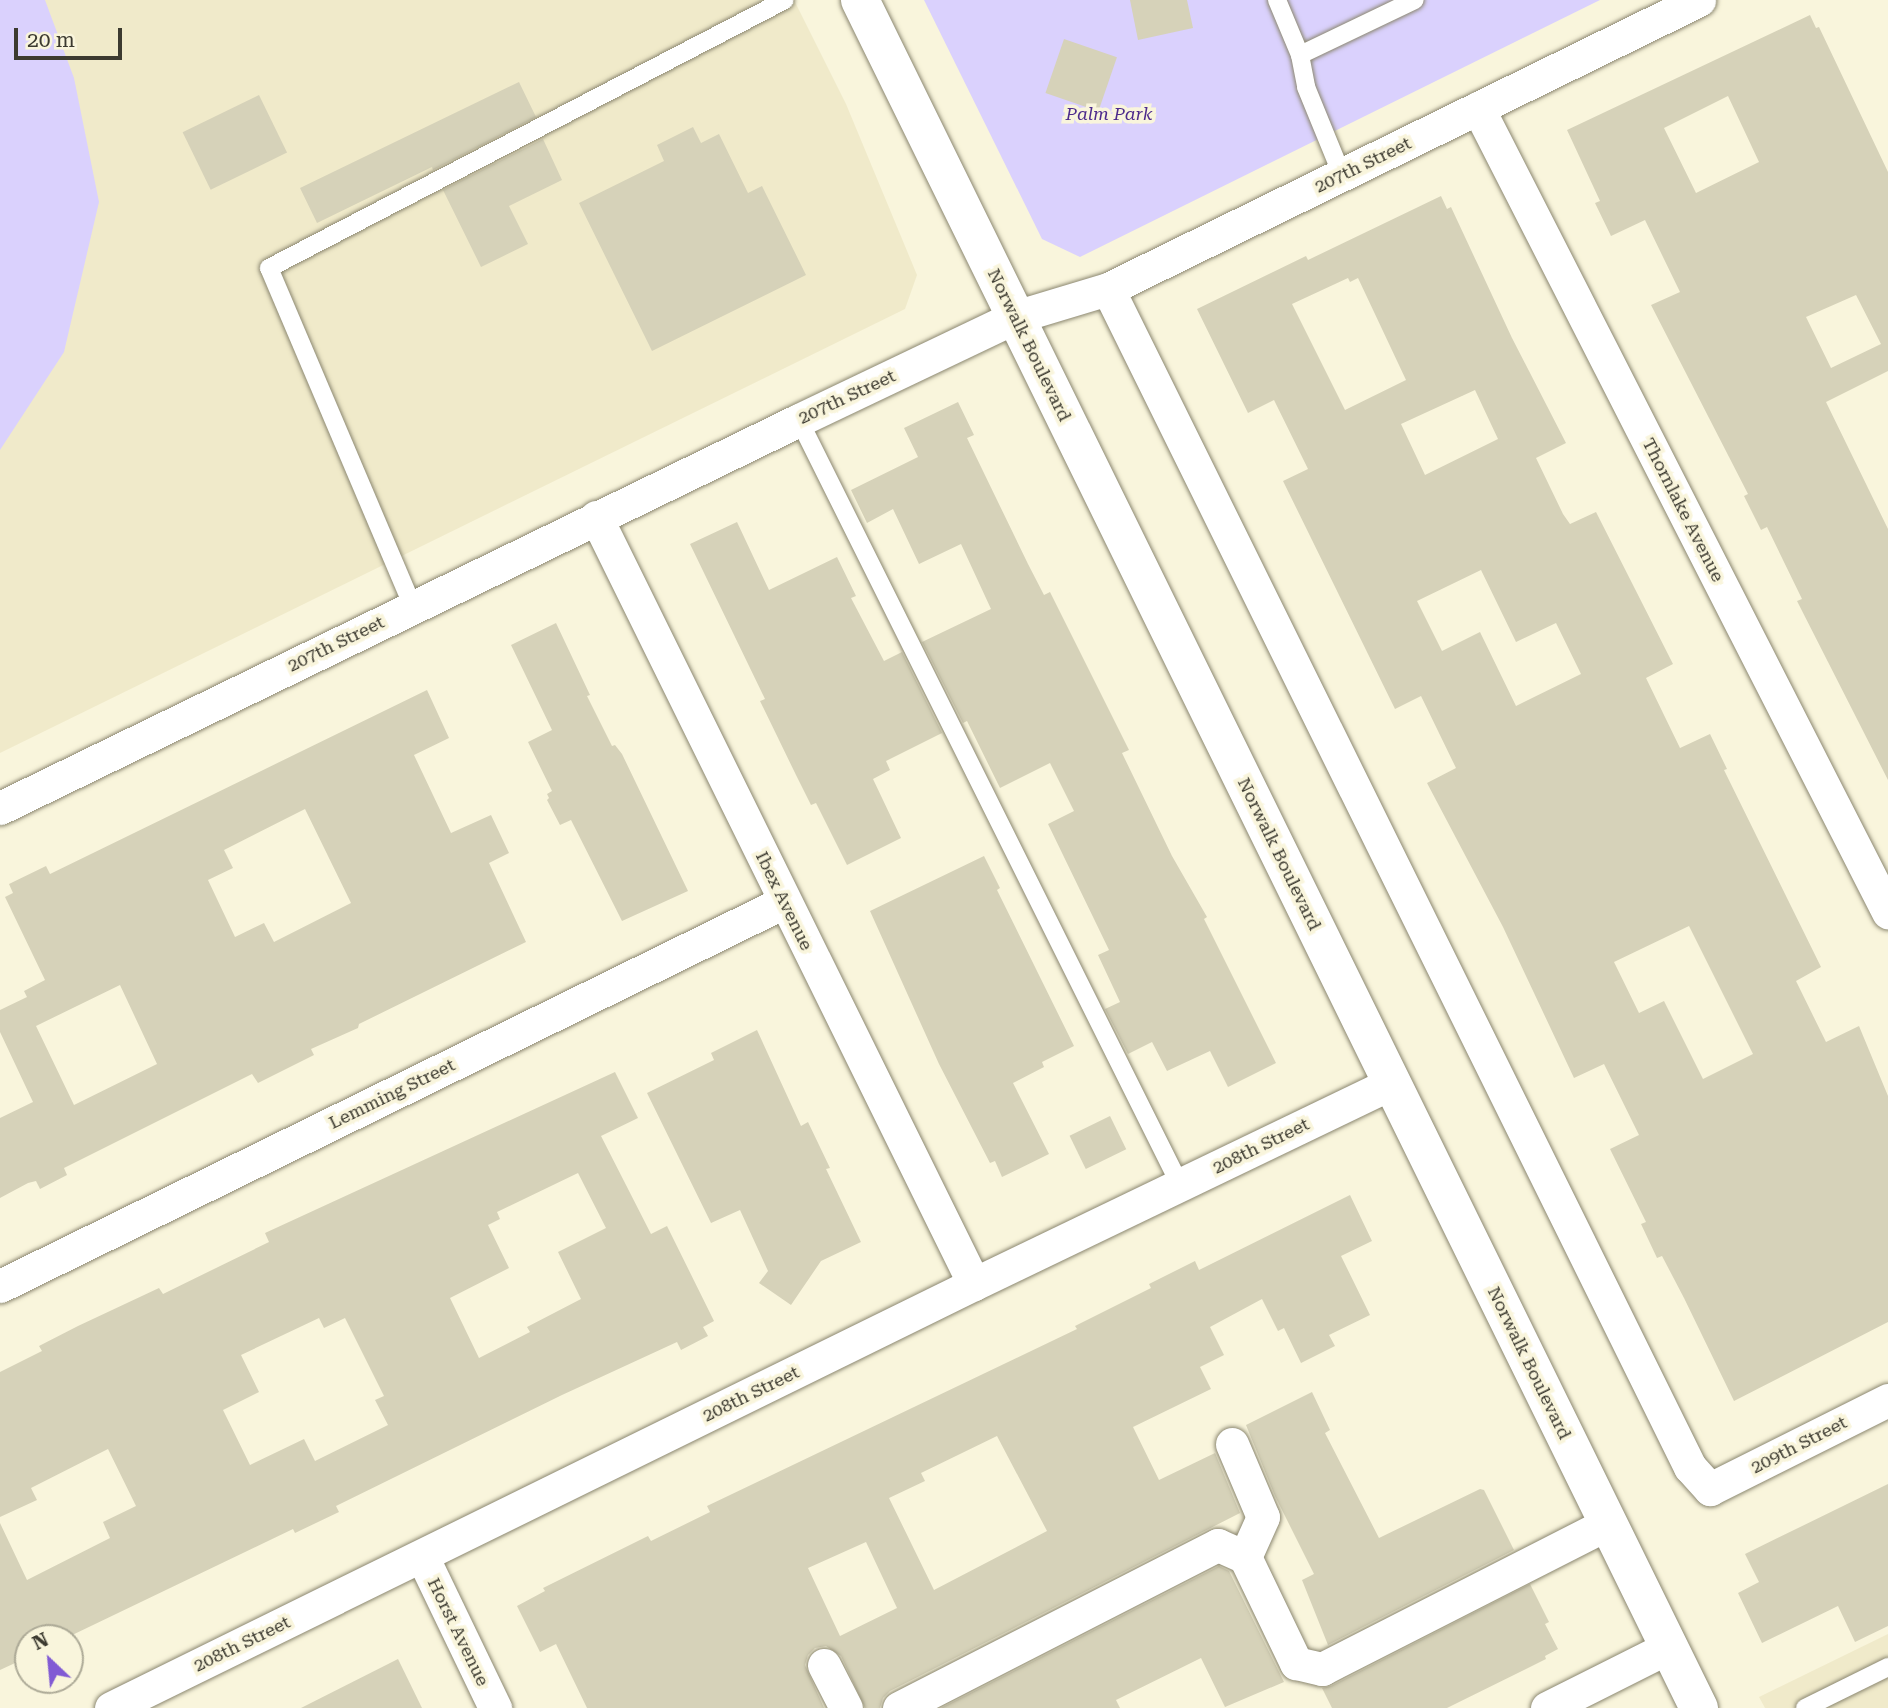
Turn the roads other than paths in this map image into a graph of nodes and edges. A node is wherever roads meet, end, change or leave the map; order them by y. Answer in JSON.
{"nodes":[{"id":1,"x":785,"y":0,"type":"edge"},
{"id":2,"x":860,"y":0,"type":"edge"},
{"id":3,"x":1277,"y":0,"type":"edge"},
{"id":4,"x":1415,"y":0,"type":"edge"},
{"id":5,"x":1694,"y":1,"type":"edge"},
{"id":6,"x":1300,"y":55,"type":"junction"},
{"id":7,"x":1478,"y":108,"type":"junction"},
{"id":8,"x":1342,"y":175,"type":"junction"},
{"id":9,"x":1108,"y":289,"type":"junction"},
{"id":10,"x":1015,"y":317,"type":"junction"},
{"id":11,"x":799,"y":420,"type":"junction"},
{"id":12,"x":596,"y":517,"type":"junction"},
{"id":13,"x":412,"y":607,"type":"junction"},
{"id":14,"x":0,"y":808,"type":"edge"},
{"id":15,"x":784,"y":902,"type":"junction"},
{"id":16,"x":1888,"y":912,"type":"edge"},
{"id":17,"x":1392,"y":1083,"type":"junction"},
{"id":18,"x":1180,"y":1185,"type":"junction"},
{"id":19,"x":974,"y":1284,"type":"junction"},
{"id":20,"x":0,"y":1286,"type":"edge"},
{"id":21,"x":1888,"y":1400,"type":"edge"},
{"id":22,"x":1231,"y":1444,"type":"dead end"},
{"id":23,"x":1608,"y":1523,"type":"junction"},
{"id":24,"x":422,"y":1556,"type":"junction"},
{"id":25,"x":1245,"y":1558,"type":"junction"},
{"id":26,"x":1669,"y":1647,"type":"junction"},
{"id":27,"x":824,"y":1665,"type":"dead end"},
{"id":28,"x":1888,"y":1667,"type":"edge"},
{"id":29,"x":111,"y":1708,"type":"edge"},
{"id":30,"x":495,"y":1708,"type":"edge"},
{"id":31,"x":846,"y":1708,"type":"edge"},
{"id":32,"x":899,"y":1708,"type":"edge"},
{"id":33,"x":1547,"y":1708,"type":"edge"},
{"id":34,"x":1699,"y":1708,"type":"edge"},
{"id":35,"x":1805,"y":1708,"type":"edge"}],
"edges":[{"from":1,"to":13,"type":"lane"},
{"from":2,"to":10,"type":"main road","name":"Norwalk Boulevard"},
{"from":3,"to":6,"type":"lane"},
{"from":4,"to":6,"type":"lane"},
{"from":5,"to":7,"type":"street","name":"207th Street"},
{"from":6,"to":8,"type":"lane"},
{"from":7,"to":8,"type":"street","name":"207th Street"},
{"from":7,"to":16,"type":"street","name":"Thornlake Avenue"},
{"from":8,"to":9,"type":"street","name":"207th Street"},
{"from":9,"to":10,"type":"street","name":"207th Street"},
{"from":9,"to":21,"type":"street","name":"209th Street"},
{"from":10,"to":11,"type":"street","name":"207th Street"},
{"from":10,"to":17,"type":"main road","name":"Norwalk Boulevard"},
{"from":11,"to":12,"type":"street","name":"207th Street"},
{"from":11,"to":18,"type":"lane"},
{"from":12,"to":13,"type":"street","name":"207th Street"},
{"from":12,"to":15,"type":"street","name":"Ibex Avenue"},
{"from":13,"to":14,"type":"street","name":"207th Street"},
{"from":15,"to":19,"type":"street","name":"Ibex Avenue"},
{"from":15,"to":20,"type":"street","name":"Lemming Street"},
{"from":17,"to":18,"type":"street","name":"208th Street"},
{"from":17,"to":23,"type":"main road","name":"Norwalk Boulevard"},
{"from":18,"to":19,"type":"street","name":"208th Street"},
{"from":19,"to":24,"type":"street","name":"208th Street"},
{"from":22,"to":25,"type":"street"},
{"from":23,"to":25,"type":"street"},
{"from":23,"to":26,"type":"main road","name":"Norwalk Boulevard"},
{"from":24,"to":29,"type":"street","name":"208th Street"},
{"from":24,"to":30,"type":"street","name":"Horst Avenue"},
{"from":25,"to":32,"type":"street"},
{"from":26,"to":33,"type":"street"},
{"from":26,"to":34,"type":"main road","name":"Norwalk Boulevard"},
{"from":27,"to":31,"type":"street"},
{"from":28,"to":35,"type":"lane"}]}
